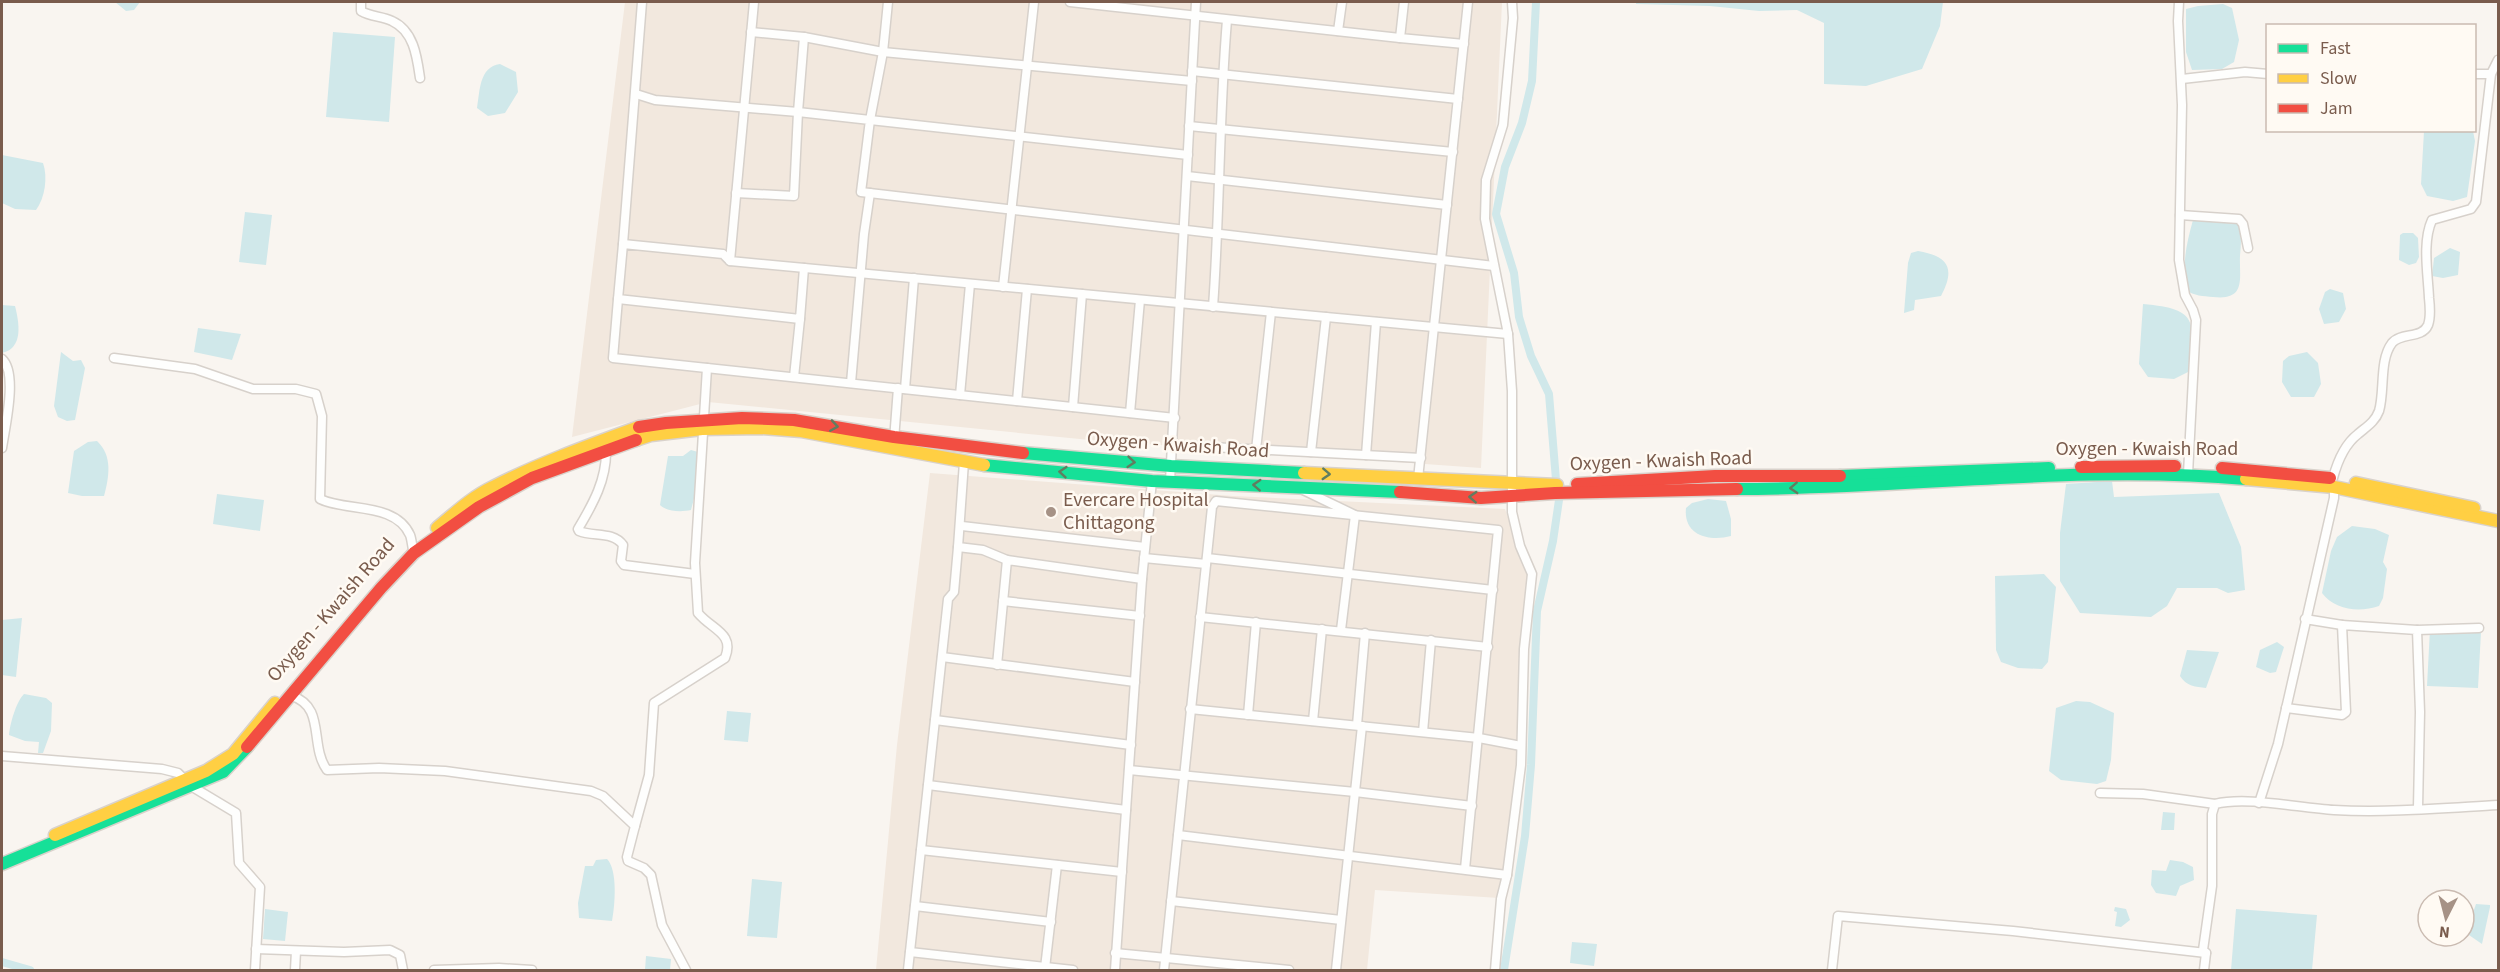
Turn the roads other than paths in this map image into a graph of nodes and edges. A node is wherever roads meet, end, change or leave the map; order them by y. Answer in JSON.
{"nodes":[{"id":1,"x":361,"y":2,"type":"edge"},
{"id":2,"x":642,"y":2,"type":"edge"},
{"id":3,"x":754,"y":2,"type":"edge"},
{"id":4,"x":888,"y":2,"type":"edge"},
{"id":5,"x":1034,"y":2,"type":"edge"},
{"id":6,"x":1070,"y":2,"type":"edge"},
{"id":7,"x":1085,"y":2,"type":"edge"},
{"id":8,"x":1196,"y":2,"type":"edge"},
{"id":9,"x":1342,"y":2,"type":"edge"},
{"id":10,"x":1404,"y":2,"type":"edge"},
{"id":11,"x":1468,"y":2,"type":"edge"},
{"id":12,"x":1512,"y":2,"type":"edge"},
{"id":13,"x":2179,"y":2,"type":"edge"},
{"id":14,"x":1195,"y":16,"type":"junction"},
{"id":15,"x":1227,"y":20,"type":"junction"},
{"id":16,"x":1338,"y":31,"type":"junction"},
{"id":17,"x":751,"y":32,"type":"junction"},
{"id":18,"x":804,"y":38,"type":"junction"},
{"id":19,"x":1400,"y":38,"type":"junction"},
{"id":20,"x":1464,"y":44,"type":"junction"},
{"id":21,"x":883,"y":52,"type":"junction"},
{"id":22,"x":2499,"y":60,"type":"edge"},
{"id":23,"x":1028,"y":66,"type":"junction"},
{"id":24,"x":1192,"y":71,"type":"junction"},
{"id":25,"x":2266,"y":74,"type":"edge"},
{"id":26,"x":2476,"y":74,"type":"edge"},
{"id":27,"x":2491,"y":74,"type":"junction"},
{"id":28,"x":1223,"y":75,"type":"junction"},
{"id":29,"x":420,"y":78,"type":"dead end"},
{"id":30,"x":2182,"y":79,"type":"junction"},
{"id":31,"x":1192,"y":81,"type":"junction"},
{"id":32,"x":636,"y":94,"type":"junction"},
{"id":33,"x":1458,"y":99,"type":"junction"},
{"id":34,"x":744,"y":107,"type":"junction"},
{"id":35,"x":798,"y":112,"type":"junction"},
{"id":36,"x":870,"y":120,"type":"junction"},
{"id":37,"x":1189,"y":126,"type":"junction"},
{"id":38,"x":1222,"y":130,"type":"junction"},
{"id":39,"x":1020,"y":136,"type":"junction"},
{"id":40,"x":1452,"y":152,"type":"junction"},
{"id":41,"x":1188,"y":154,"type":"junction"},
{"id":42,"x":1187,"y":176,"type":"junction"},
{"id":43,"x":1218,"y":180,"type":"junction"},
{"id":44,"x":736,"y":193,"type":"junction"},
{"id":45,"x":870,"y":193,"type":"junction"},
{"id":46,"x":1447,"y":205,"type":"junction"},
{"id":47,"x":1013,"y":210,"type":"junction"},
{"id":48,"x":2180,"y":215,"type":"junction"},
{"id":49,"x":1184,"y":231,"type":"junction"},
{"id":50,"x":1218,"y":234,"type":"junction"},
{"id":51,"x":623,"y":244,"type":"junction"},
{"id":52,"x":2248,"y":248,"type":"dead end"},
{"id":53,"x":1441,"y":258,"type":"junction"},
{"id":54,"x":730,"y":261,"type":"junction"},
{"id":55,"x":1494,"y":266,"type":"junction"},
{"id":56,"x":804,"y":268,"type":"junction"},
{"id":57,"x":860,"y":273,"type":"junction"},
{"id":58,"x":914,"y":278,"type":"junction"},
{"id":59,"x":970,"y":284,"type":"junction"},
{"id":60,"x":1004,"y":287,"type":"junction"},
{"id":61,"x":1027,"y":289,"type":"junction"},
{"id":62,"x":1082,"y":294,"type":"junction"},
{"id":63,"x":618,"y":299,"type":"junction"},
{"id":64,"x":1140,"y":300,"type":"junction"},
{"id":65,"x":1180,"y":303,"type":"junction"},
{"id":66,"x":1213,"y":306,"type":"junction"},
{"id":67,"x":1271,"y":312,"type":"junction"},
{"id":68,"x":1326,"y":317,"type":"junction"},
{"id":69,"x":800,"y":319,"type":"junction"},
{"id":70,"x":1376,"y":322,"type":"junction"},
{"id":71,"x":1434,"y":327,"type":"junction"},
{"id":72,"x":1508,"y":334,"type":"junction"},
{"id":73,"x":114,"y":358,"type":"dead end"},
{"id":74,"x":2,"y":359,"type":"edge"},
{"id":75,"x":707,"y":368,"type":"junction"},
{"id":76,"x":794,"y":377,"type":"junction"},
{"id":77,"x":851,"y":383,"type":"junction"},
{"id":78,"x":902,"y":389,"type":"junction"},
{"id":79,"x":960,"y":395,"type":"junction"},
{"id":80,"x":1017,"y":401,"type":"junction"},
{"id":81,"x":1073,"y":407,"type":"junction"},
{"id":82,"x":1130,"y":413,"type":"junction"},
{"id":83,"x":1175,"y":418,"type":"junction"},
{"id":84,"x":702,"y":425,"type":"junction"},
{"id":85,"x":893,"y":443,"type":"junction"},
{"id":86,"x":1173,"y":445,"type":"junction"},
{"id":87,"x":2,"y":448,"type":"edge"},
{"id":88,"x":606,"y":449,"type":"junction"},
{"id":89,"x":1256,"y":450,"type":"junction"},
{"id":90,"x":1311,"y":453,"type":"junction"},
{"id":91,"x":1366,"y":455,"type":"junction"},
{"id":92,"x":1421,"y":458,"type":"junction"},
{"id":93,"x":964,"y":462,"type":"junction"},
{"id":94,"x":1171,"y":466,"type":"junction"},
{"id":95,"x":2188,"y":470,"type":"junction"},
{"id":96,"x":1418,"y":479,"type":"junction"},
{"id":97,"x":1152,"y":481,"type":"junction"},
{"id":98,"x":1170,"y":481,"type":"junction"},
{"id":99,"x":2334,"y":482,"type":"junction"},
{"id":100,"x":1297,"y":487,"type":"junction"},
{"id":101,"x":1511,"y":489,"type":"junction"},
{"id":102,"x":2499,"y":513,"type":"edge"},
{"id":103,"x":1355,"y":515,"type":"junction"},
{"id":104,"x":2499,"y":521,"type":"edge"},
{"id":105,"x":962,"y":526,"type":"dead end"},
{"id":106,"x":958,"y":547,"type":"junction"},
{"id":107,"x":1145,"y":547,"type":"junction"},
{"id":108,"x":413,"y":550,"type":"junction"},
{"id":109,"x":1144,"y":558,"type":"junction"},
{"id":110,"x":1007,"y":560,"type":"junction"},
{"id":111,"x":1206,"y":561,"type":"junction"},
{"id":112,"x":1349,"y":573,"type":"junction"},
{"id":113,"x":695,"y":574,"type":"junction"},
{"id":114,"x":1142,"y":579,"type":"junction"},
{"id":115,"x":1493,"y":590,"type":"junction"},
{"id":116,"x":1003,"y":601,"type":"junction"},
{"id":117,"x":1140,"y":616,"type":"junction"},
{"id":118,"x":1200,"y":617,"type":"junction"},
{"id":119,"x":2305,"y":619,"type":"junction"},
{"id":120,"x":1256,"y":622,"type":"junction"},
{"id":121,"x":2342,"y":625,"type":"junction"},
{"id":122,"x":2479,"y":628,"type":"dead end"},
{"id":123,"x":1323,"y":629,"type":"junction"},
{"id":124,"x":1341,"y":630,"type":"junction"},
{"id":125,"x":2416,"y":630,"type":"junction"},
{"id":126,"x":1365,"y":633,"type":"junction"},
{"id":127,"x":1431,"y":640,"type":"junction"},
{"id":128,"x":1488,"y":646,"type":"junction"},
{"id":129,"x":942,"y":657,"type":"junction"},
{"id":130,"x":997,"y":665,"type":"junction"},
{"id":131,"x":1135,"y":682,"type":"junction"},
{"id":132,"x":292,"y":696,"type":"junction"},
{"id":133,"x":2286,"y":708,"type":"junction"},
{"id":134,"x":1190,"y":709,"type":"junction"},
{"id":135,"x":1248,"y":715,"type":"junction"},
{"id":136,"x":935,"y":720,"type":"junction"},
{"id":137,"x":1313,"y":721,"type":"junction"},
{"id":138,"x":1360,"y":726,"type":"junction"},
{"id":139,"x":1423,"y":732,"type":"junction"},
{"id":140,"x":1479,"y":738,"type":"junction"},
{"id":141,"x":1131,"y":745,"type":"junction"},
{"id":142,"x":1521,"y":746,"type":"junction"},
{"id":143,"x":2,"y":756,"type":"edge"},
{"id":144,"x":1129,"y":770,"type":"junction"},
{"id":145,"x":1184,"y":774,"type":"junction"},
{"id":146,"x":188,"y":783,"type":"junction"},
{"id":147,"x":928,"y":785,"type":"junction"},
{"id":148,"x":1355,"y":792,"type":"junction"},
{"id":149,"x":2100,"y":793,"type":"dead end"},
{"id":150,"x":2259,"y":803,"type":"junction"},
{"id":151,"x":2215,"y":804,"type":"junction"},
{"id":152,"x":2499,"y":805,"type":"edge"},
{"id":153,"x":1472,"y":806,"type":"junction"},
{"id":154,"x":2418,"y":808,"type":"junction"},
{"id":155,"x":1126,"y":810,"type":"junction"},
{"id":156,"x":635,"y":826,"type":"junction"},
{"id":157,"x":1178,"y":835,"type":"junction"},
{"id":158,"x":921,"y":849,"type":"junction"},
{"id":159,"x":1348,"y":856,"type":"junction"},
{"id":160,"x":2,"y":857,"type":"edge"},
{"id":161,"x":2,"y":864,"type":"edge"},
{"id":162,"x":1057,"y":865,"type":"junction"},
{"id":163,"x":1465,"y":870,"type":"junction"},
{"id":164,"x":1122,"y":872,"type":"junction"},
{"id":165,"x":1507,"y":875,"type":"junction"},
{"id":166,"x":1171,"y":901,"type":"junction"},
{"id":167,"x":915,"y":906,"type":"junction"},
{"id":168,"x":1341,"y":920,"type":"junction"},
{"id":169,"x":1051,"y":922,"type":"junction"},
{"id":170,"x":256,"y":949,"type":"junction"},
{"id":171,"x":296,"y":951,"type":"junction"},
{"id":172,"x":910,"y":952,"type":"junction"},
{"id":173,"x":2206,"y":952,"type":"junction"},
{"id":174,"x":1115,"y":953,"type":"junction"},
{"id":175,"x":1165,"y":958,"type":"junction"},
{"id":176,"x":1046,"y":968,"type":"junction"},
{"id":177,"x":255,"y":970,"type":"edge"},
{"id":178,"x":295,"y":970,"type":"edge"},
{"id":179,"x":403,"y":970,"type":"edge"},
{"id":180,"x":434,"y":970,"type":"edge"},
{"id":181,"x":532,"y":970,"type":"edge"},
{"id":182,"x":686,"y":970,"type":"edge"},
{"id":183,"x":908,"y":970,"type":"edge"},
{"id":184,"x":1073,"y":970,"type":"edge"},
{"id":185,"x":1115,"y":970,"type":"edge"},
{"id":186,"x":1164,"y":970,"type":"edge"},
{"id":187,"x":1289,"y":970,"type":"edge"},
{"id":188,"x":1336,"y":970,"type":"edge"},
{"id":189,"x":1495,"y":970,"type":"edge"},
{"id":190,"x":1832,"y":970,"type":"edge"},
{"id":191,"x":2204,"y":970,"type":"edge"}],
"edges":[{"from":1,"to":29,"type":"street"},
{"from":2,"to":32,"type":"street"},
{"from":3,"to":17,"type":"street"},
{"from":4,"to":21,"type":"street"},
{"from":5,"to":23,"type":"street"},
{"from":6,"to":7,"type":"street"},
{"from":7,"to":14,"type":"street"},
{"from":8,"to":14,"type":"street"},
{"from":9,"to":16,"type":"street"},
{"from":10,"to":19,"type":"street"},
{"from":11,"to":20,"type":"street"},
{"from":12,"to":55,"type":"street"},
{"from":13,"to":30,"type":"street"},
{"from":14,"to":15,"type":"street"},
{"from":14,"to":24,"type":"street"},
{"from":15,"to":16,"type":"street"},
{"from":15,"to":28,"type":"street"},
{"from":16,"to":19,"type":"street"},
{"from":17,"to":18,"type":"street"},
{"from":17,"to":34,"type":"street"},
{"from":18,"to":21,"type":"street"},
{"from":18,"to":35,"type":"street"},
{"from":19,"to":20,"type":"street"},
{"from":20,"to":33,"type":"street"},
{"from":21,"to":23,"type":"street"},
{"from":21,"to":36,"type":"street"},
{"from":22,"to":27,"type":"street"},
{"from":23,"to":31,"type":"street"},
{"from":23,"to":39,"type":"street"},
{"from":24,"to":28,"type":"street"},
{"from":24,"to":31,"type":"street"},
{"from":25,"to":30,"type":"street"},
{"from":26,"to":27,"type":"street"},
{"from":27,"to":99,"type":"street"},
{"from":28,"to":33,"type":"street"},
{"from":28,"to":38,"type":"street"},
{"from":30,"to":48,"type":"street"},
{"from":31,"to":37,"type":"street"},
{"from":32,"to":34,"type":"street"},
{"from":32,"to":51,"type":"street"},
{"from":33,"to":40,"type":"street"},
{"from":34,"to":35,"type":"street"},
{"from":34,"to":44,"type":"street"},
{"from":35,"to":36,"type":"street"},
{"from":35,"to":44,"type":"street"},
{"from":36,"to":39,"type":"street"},
{"from":36,"to":45,"type":"street"},
{"from":37,"to":38,"type":"street"},
{"from":37,"to":41,"type":"street"},
{"from":38,"to":40,"type":"street"},
{"from":38,"to":43,"type":"street"},
{"from":39,"to":41,"type":"street"},
{"from":39,"to":47,"type":"street"},
{"from":40,"to":46,"type":"street"},
{"from":41,"to":42,"type":"street"},
{"from":42,"to":43,"type":"street"},
{"from":42,"to":49,"type":"street"},
{"from":43,"to":46,"type":"street"},
{"from":43,"to":50,"type":"street"},
{"from":44,"to":54,"type":"street"},
{"from":45,"to":47,"type":"street"},
{"from":45,"to":57,"type":"street"},
{"from":46,"to":53,"type":"street"},
{"from":47,"to":49,"type":"street"},
{"from":47,"to":60,"type":"street"},
{"from":48,"to":52,"type":"street"},
{"from":48,"to":95,"type":"street"},
{"from":49,"to":50,"type":"street"},
{"from":49,"to":65,"type":"street"},
{"from":50,"to":53,"type":"street"},
{"from":50,"to":66,"type":"street"},
{"from":51,"to":54,"type":"street"},
{"from":51,"to":63,"type":"street"},
{"from":53,"to":55,"type":"street"},
{"from":53,"to":71,"type":"street"},
{"from":54,"to":56,"type":"street"},
{"from":55,"to":72,"type":"street"},
{"from":56,"to":57,"type":"street"},
{"from":56,"to":69,"type":"street"},
{"from":57,"to":58,"type":"street"},
{"from":57,"to":77,"type":"street"},
{"from":58,"to":59,"type":"street"},
{"from":58,"to":78,"type":"street"},
{"from":59,"to":60,"type":"street"},
{"from":59,"to":79,"type":"street"},
{"from":60,"to":61,"type":"street"},
{"from":61,"to":62,"type":"street"},
{"from":61,"to":80,"type":"street"},
{"from":62,"to":64,"type":"street"},
{"from":62,"to":81,"type":"street"},
{"from":63,"to":69,"type":"street"},
{"from":63,"to":75,"type":"street"},
{"from":64,"to":65,"type":"street"},
{"from":64,"to":82,"type":"street"},
{"from":65,"to":66,"type":"street"},
{"from":65,"to":83,"type":"street"},
{"from":66,"to":67,"type":"street"},
{"from":67,"to":68,"type":"street"},
{"from":67,"to":89,"type":"street"},
{"from":68,"to":70,"type":"street"},
{"from":68,"to":90,"type":"street"},
{"from":69,"to":76,"type":"street"},
{"from":70,"to":71,"type":"street"},
{"from":70,"to":91,"type":"street"},
{"from":71,"to":72,"type":"street"},
{"from":71,"to":92,"type":"street"},
{"from":72,"to":101,"type":"street"},
{"from":73,"to":108,"type":"street"},
{"from":74,"to":87,"type":"street"},
{"from":75,"to":76,"type":"street"},
{"from":75,"to":84,"type":"street"},
{"from":76,"to":77,"type":"street"},
{"from":77,"to":78,"type":"street"},
{"from":78,"to":79,"type":"street"},
{"from":78,"to":85,"type":"street"},
{"from":79,"to":80,"type":"street"},
{"from":80,"to":81,"type":"street"},
{"from":81,"to":82,"type":"street"},
{"from":82,"to":83,"type":"street"},
{"from":83,"to":86,"type":"street"},
{"from":84,"to":85,"type":"main road","name":"Oxygen - Kwaish Road"},
{"from":84,"to":88,"type":"main road","name":"Oxygen - Kwaish Road"},
{"from":84,"to":108,"type":"main road","name":"Oxygen - Kwaish Road"},
{"from":84,"to":113,"type":"street"},
{"from":85,"to":93,"type":"main road","name":"Oxygen - Kwaish Road"},
{"from":85,"to":94,"type":"main road","name":"Oxygen - Kwaish Road","one_way":true},
{"from":86,"to":89,"type":"street"},
{"from":86,"to":94,"type":"street"},
{"from":88,"to":108,"type":"main road","name":"Oxygen - Kwaish Road"},
{"from":88,"to":113,"type":"street"},
{"from":89,"to":90,"type":"street"},
{"from":90,"to":91,"type":"street"},
{"from":91,"to":92,"type":"street"},
{"from":92,"to":96,"type":"street"},
{"from":97,"to":93,"type":"main road","name":"Oxygen - Kwaish Road","one_way":true},
{"from":93,"to":106,"type":"street"},
{"from":94,"to":96,"type":"main road","name":"Oxygen - Kwaish Road","one_way":true},
{"from":94,"to":98,"type":"street"},
{"from":95,"to":99,"type":"main road","name":"Oxygen - Kwaish Road"},
{"from":95,"to":101,"type":"main road","name":"Oxygen - Kwaish Road","one_way":true},
{"from":95,"to":101,"type":"main road","name":"Oxygen - Kwaish Road"},
{"from":96,"to":101,"type":"main road","name":"Oxygen - Kwaish Road"},
{"from":97,"to":98,"type":"main road","name":"Oxygen - Kwaish Road"},
{"from":97,"to":107,"type":"street"},
{"from":100,"to":98,"type":"main road","name":"Oxygen - Kwaish Road","one_way":true},
{"from":99,"to":102,"type":"main road","name":"Oxygen - Kwaish Road"},
{"from":99,"to":104,"type":"main road","name":"Oxygen - Kwaish Road"},
{"from":99,"to":119,"type":"street"},
{"from":101,"to":100,"type":"main road","name":"Oxygen - Kwaish Road","one_way":true},
{"from":100,"to":103,"type":"street"},
{"from":101,"to":142,"type":"street"},
{"from":103,"to":111,"type":"street"},
{"from":103,"to":112,"type":"street"},
{"from":103,"to":115,"type":"street"},
{"from":105,"to":107,"type":"street"},
{"from":106,"to":110,"type":"street"},
{"from":106,"to":129,"type":"street"},
{"from":107,"to":109,"type":"street"},
{"from":108,"to":132,"type":"main road","name":"Oxygen - Kwaish Road"},
{"from":108,"to":146,"type":"main road","name":"Oxygen - Kwaish Road"},
{"from":109,"to":111,"type":"street"},
{"from":109,"to":114,"type":"street"},
{"from":110,"to":114,"type":"street"},
{"from":110,"to":116,"type":"street"},
{"from":111,"to":112,"type":"street"},
{"from":111,"to":118,"type":"street"},
{"from":112,"to":115,"type":"street"},
{"from":112,"to":124,"type":"street"},
{"from":113,"to":156,"type":"street"},
{"from":114,"to":117,"type":"street"},
{"from":115,"to":128,"type":"street"},
{"from":116,"to":117,"type":"street"},
{"from":116,"to":130,"type":"street"},
{"from":117,"to":131,"type":"street"},
{"from":118,"to":120,"type":"street"},
{"from":118,"to":134,"type":"street"},
{"from":119,"to":121,"type":"street"},
{"from":119,"to":133,"type":"street"},
{"from":120,"to":123,"type":"street"},
{"from":120,"to":135,"type":"street"},
{"from":121,"to":125,"type":"street"},
{"from":121,"to":133,"type":"street"},
{"from":122,"to":125,"type":"street"},
{"from":123,"to":124,"type":"street"},
{"from":123,"to":137,"type":"street"},
{"from":124,"to":126,"type":"street"},
{"from":125,"to":154,"type":"street"},
{"from":126,"to":127,"type":"street"},
{"from":126,"to":138,"type":"street"},
{"from":127,"to":128,"type":"street"},
{"from":127,"to":139,"type":"street"},
{"from":128,"to":140,"type":"street"},
{"from":129,"to":130,"type":"street"},
{"from":129,"to":136,"type":"street"},
{"from":130,"to":131,"type":"street"},
{"from":131,"to":141,"type":"street"},
{"from":132,"to":146,"type":"main road","name":"Oxygen - Kwaish Road"},
{"from":132,"to":156,"type":"street"},
{"from":133,"to":150,"type":"street"},
{"from":134,"to":135,"type":"street"},
{"from":134,"to":145,"type":"street"},
{"from":135,"to":137,"type":"street"},
{"from":136,"to":141,"type":"street"},
{"from":136,"to":147,"type":"street"},
{"from":137,"to":138,"type":"street"},
{"from":138,"to":139,"type":"street"},
{"from":138,"to":148,"type":"street"},
{"from":139,"to":140,"type":"street"},
{"from":140,"to":142,"type":"street"},
{"from":140,"to":153,"type":"street"},
{"from":141,"to":144,"type":"street"},
{"from":142,"to":165,"type":"street"},
{"from":143,"to":146,"type":"street"},
{"from":144,"to":145,"type":"street"},
{"from":144,"to":155,"type":"street"},
{"from":145,"to":148,"type":"street"},
{"from":145,"to":157,"type":"street"},
{"from":146,"to":160,"type":"main road","name":"Oxygen - Kwaish Road"},
{"from":146,"to":161,"type":"main road","name":"Oxygen - Kwaish Road"},
{"from":146,"to":170,"type":"street"},
{"from":147,"to":155,"type":"street"},
{"from":147,"to":158,"type":"street"},
{"from":148,"to":153,"type":"street"},
{"from":148,"to":159,"type":"street"},
{"from":149,"to":151,"type":"street"},
{"from":150,"to":151,"type":"street"},
{"from":150,"to":154,"type":"street"},
{"from":151,"to":173,"type":"street"},
{"from":152,"to":154,"type":"street"},
{"from":153,"to":163,"type":"street"},
{"from":155,"to":164,"type":"street"},
{"from":156,"to":182,"type":"street"},
{"from":157,"to":159,"type":"street"},
{"from":157,"to":166,"type":"street"},
{"from":158,"to":162,"type":"street"},
{"from":158,"to":167,"type":"street"},
{"from":159,"to":163,"type":"street"},
{"from":159,"to":168,"type":"street"},
{"from":162,"to":164,"type":"street"},
{"from":162,"to":169,"type":"street"},
{"from":163,"to":165,"type":"street"},
{"from":164,"to":174,"type":"street"},
{"from":165,"to":189,"type":"street"},
{"from":166,"to":168,"type":"street"},
{"from":166,"to":175,"type":"street"},
{"from":167,"to":169,"type":"street"},
{"from":167,"to":172,"type":"street"},
{"from":168,"to":188,"type":"street"},
{"from":169,"to":176,"type":"street"},
{"from":170,"to":171,"type":"street"},
{"from":170,"to":177,"type":"street"},
{"from":171,"to":178,"type":"street"},
{"from":171,"to":179,"type":"street"},
{"from":172,"to":176,"type":"street"},
{"from":172,"to":183,"type":"street"},
{"from":173,"to":190,"type":"street"},
{"from":173,"to":191,"type":"street"},
{"from":174,"to":175,"type":"street"},
{"from":174,"to":185,"type":"street"},
{"from":175,"to":186,"type":"street"},
{"from":175,"to":187,"type":"street"},
{"from":176,"to":184,"type":"street"},
{"from":180,"to":181,"type":"street"}]}
